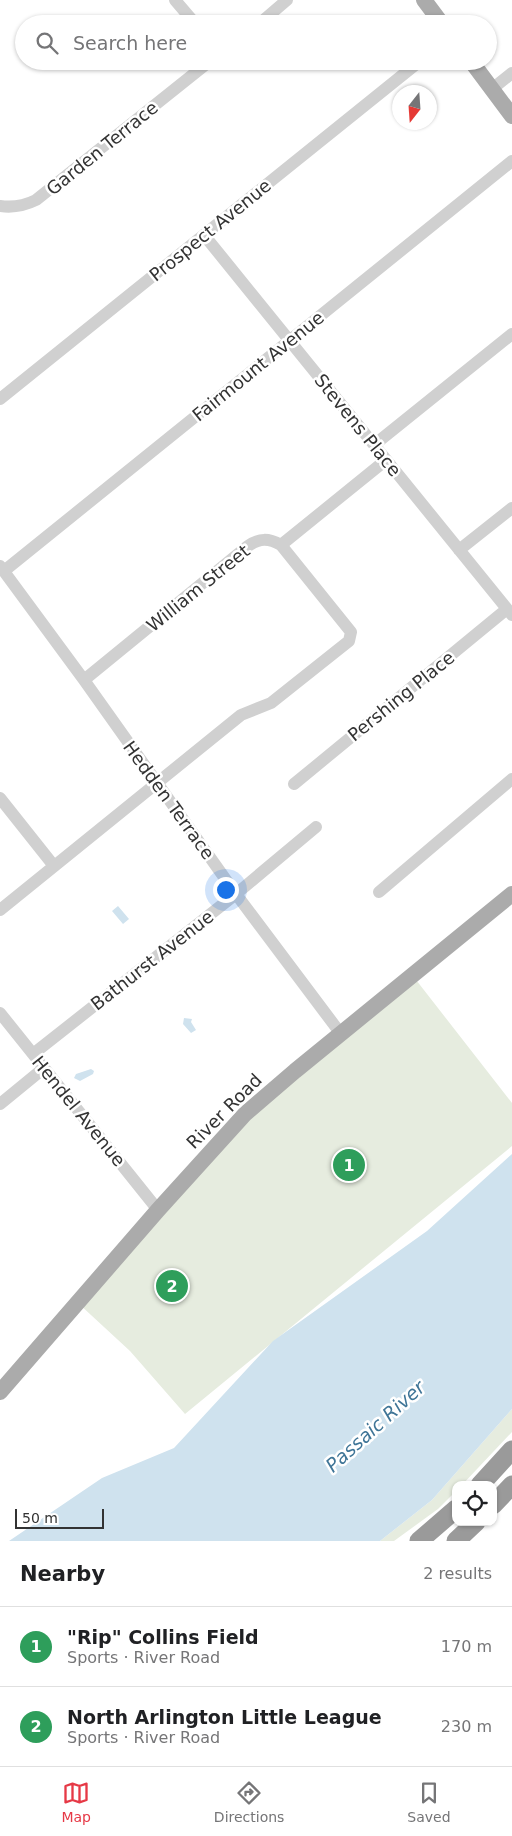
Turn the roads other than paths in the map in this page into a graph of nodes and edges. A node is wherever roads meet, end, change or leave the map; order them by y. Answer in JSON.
{"nodes":[{"id":1,"x":176,"y":0,"type":"edge"},
{"id":2,"x":287,"y":0,"type":"edge"},
{"id":3,"x":424,"y":0,"type":"edge"},
{"id":4,"x":188,"y":15,"type":"edge"},
{"id":5,"x":270,"y":15,"type":"edge"},
{"id":6,"x":435,"y":15,"type":"edge"},
{"id":7,"x":192,"y":70,"type":"edge"},
{"id":8,"x":409,"y":70,"type":"edge"},
{"id":9,"x":477,"y":70,"type":"edge"},
{"id":10,"x":512,"y":73,"type":"edge"},
{"id":11,"x":492,"y":89,"type":"junction"},
{"id":12,"x":512,"y":116,"type":"edge"},
{"id":13,"x":512,"y":161,"type":"edge"},
{"id":14,"x":0,"y":206,"type":"edge"},
{"id":15,"x":204,"y":235,"type":"junction"},
{"id":16,"x":512,"y":334,"type":"edge"},
{"id":17,"x":288,"y":340,"type":"junction"},
{"id":18,"x":0,"y":399,"type":"edge"},
{"id":19,"x":374,"y":445,"type":"junction"},
{"id":20,"x":386,"y":460,"type":"junction"},
{"id":21,"x":512,"y":508,"type":"edge"},
{"id":22,"x":281,"y":544,"type":"junction"},
{"id":23,"x":460,"y":550,"type":"junction"},
{"id":24,"x":2,"y":568,"type":"edge"},
{"id":25,"x":510,"y":612,"type":"edge"},
{"id":26,"x":84,"y":680,"type":"junction"},
{"id":27,"x":512,"y":779,"type":"edge"},
{"id":28,"x":156,"y":783,"type":"junction"},
{"id":29,"x":294,"y":784,"type":"dead end"},
{"id":30,"x":0,"y":798,"type":"edge"},
{"id":31,"x":316,"y":827,"type":"dead end"},
{"id":32,"x":54,"y":866,"type":"junction"},
{"id":33,"x":379,"y":892,"type":"dead end"},
{"id":34,"x":236,"y":894,"type":"junction"},
{"id":35,"x":512,"y":894,"type":"edge"},
{"id":36,"x":0,"y":910,"type":"edge"},
{"id":37,"x":0,"y":1012,"type":"edge"},
{"id":38,"x":341,"y":1034,"type":"junction"},
{"id":39,"x":33,"y":1054,"type":"junction"},
{"id":40,"x":44,"y":1068,"type":"junction"},
{"id":41,"x":0,"y":1104,"type":"edge"},
{"id":42,"x":158,"y":1210,"type":"junction"},
{"id":43,"x":0,"y":1392,"type":"edge"},
{"id":44,"x":512,"y":1450,"type":"edge"},
{"id":45,"x":484,"y":1481,"type":"edge"},
{"id":46,"x":512,"y":1485,"type":"edge"},
{"id":47,"x":497,"y":1501,"type":"edge"},
{"id":48,"x":452,"y":1512,"type":"edge"},
{"id":49,"x":472,"y":1526,"type":"edge"},
{"id":50,"x":419,"y":1541,"type":"edge"},
{"id":51,"x":456,"y":1541,"type":"edge"}],
"edges":[{"from":1,"to":4,"type":"street"},
{"from":2,"to":5,"type":"street"},
{"from":3,"to":6,"type":"main road"},
{"from":7,"to":14,"type":"street","name":"Garden Terrace"},
{"from":8,"to":15,"type":"street","name":"Prospect Avenue"},
{"from":9,"to":11,"type":"main road"},
{"from":10,"to":11,"type":"street"},
{"from":11,"to":12,"type":"main road"},
{"from":13,"to":17,"type":"street","name":"Fairmount Avenue"},
{"from":15,"to":17,"type":"street","name":"Stevens Place"},
{"from":15,"to":18,"type":"street","name":"Prospect Avenue"},
{"from":16,"to":19,"type":"street"},
{"from":17,"to":19,"type":"street","name":"Stevens Place"},
{"from":17,"to":24,"type":"street","name":"Fairmount Avenue"},
{"from":19,"to":20,"type":"street","name":"Stevens Place"},
{"from":20,"to":22,"type":"street"},
{"from":20,"to":23,"type":"street","name":"Stevens Place"},
{"from":21,"to":23,"type":"street"},
{"from":22,"to":26,"type":"street","name":"William Street"},
{"from":22,"to":28,"type":"street"},
{"from":23,"to":25,"type":"street","name":"Stevens Place"},
{"from":24,"to":26,"type":"street","name":"Hedden Terrace"},
{"from":25,"to":29,"type":"street","name":"Pershing Place"},
{"from":26,"to":28,"type":"street","name":"Hedden Terrace"},
{"from":27,"to":33,"type":"street"},
{"from":28,"to":32,"type":"street"},
{"from":28,"to":34,"type":"street","name":"Hedden Terrace"},
{"from":30,"to":32,"type":"street"},
{"from":31,"to":34,"type":"street","name":"Bathurst Avenue"},
{"from":32,"to":36,"type":"street"},
{"from":34,"to":38,"type":"street","name":"Hedden Terrace"},
{"from":34,"to":39,"type":"street","name":"Bathurst Avenue"},
{"from":35,"to":38,"type":"main road","name":"River Road"},
{"from":37,"to":39,"type":"street","name":"Hendel Avenue"},
{"from":38,"to":42,"type":"main road","name":"River Road"},
{"from":39,"to":40,"type":"street","name":"Hendel Avenue"},
{"from":40,"to":41,"type":"street"},
{"from":40,"to":42,"type":"street","name":"Hendel Avenue"},
{"from":42,"to":43,"type":"main road","name":"River Road"},
{"from":44,"to":45,"type":"highway"},
{"from":46,"to":47,"type":"highway"},
{"from":48,"to":50,"type":"highway"},
{"from":49,"to":51,"type":"highway"}]}
